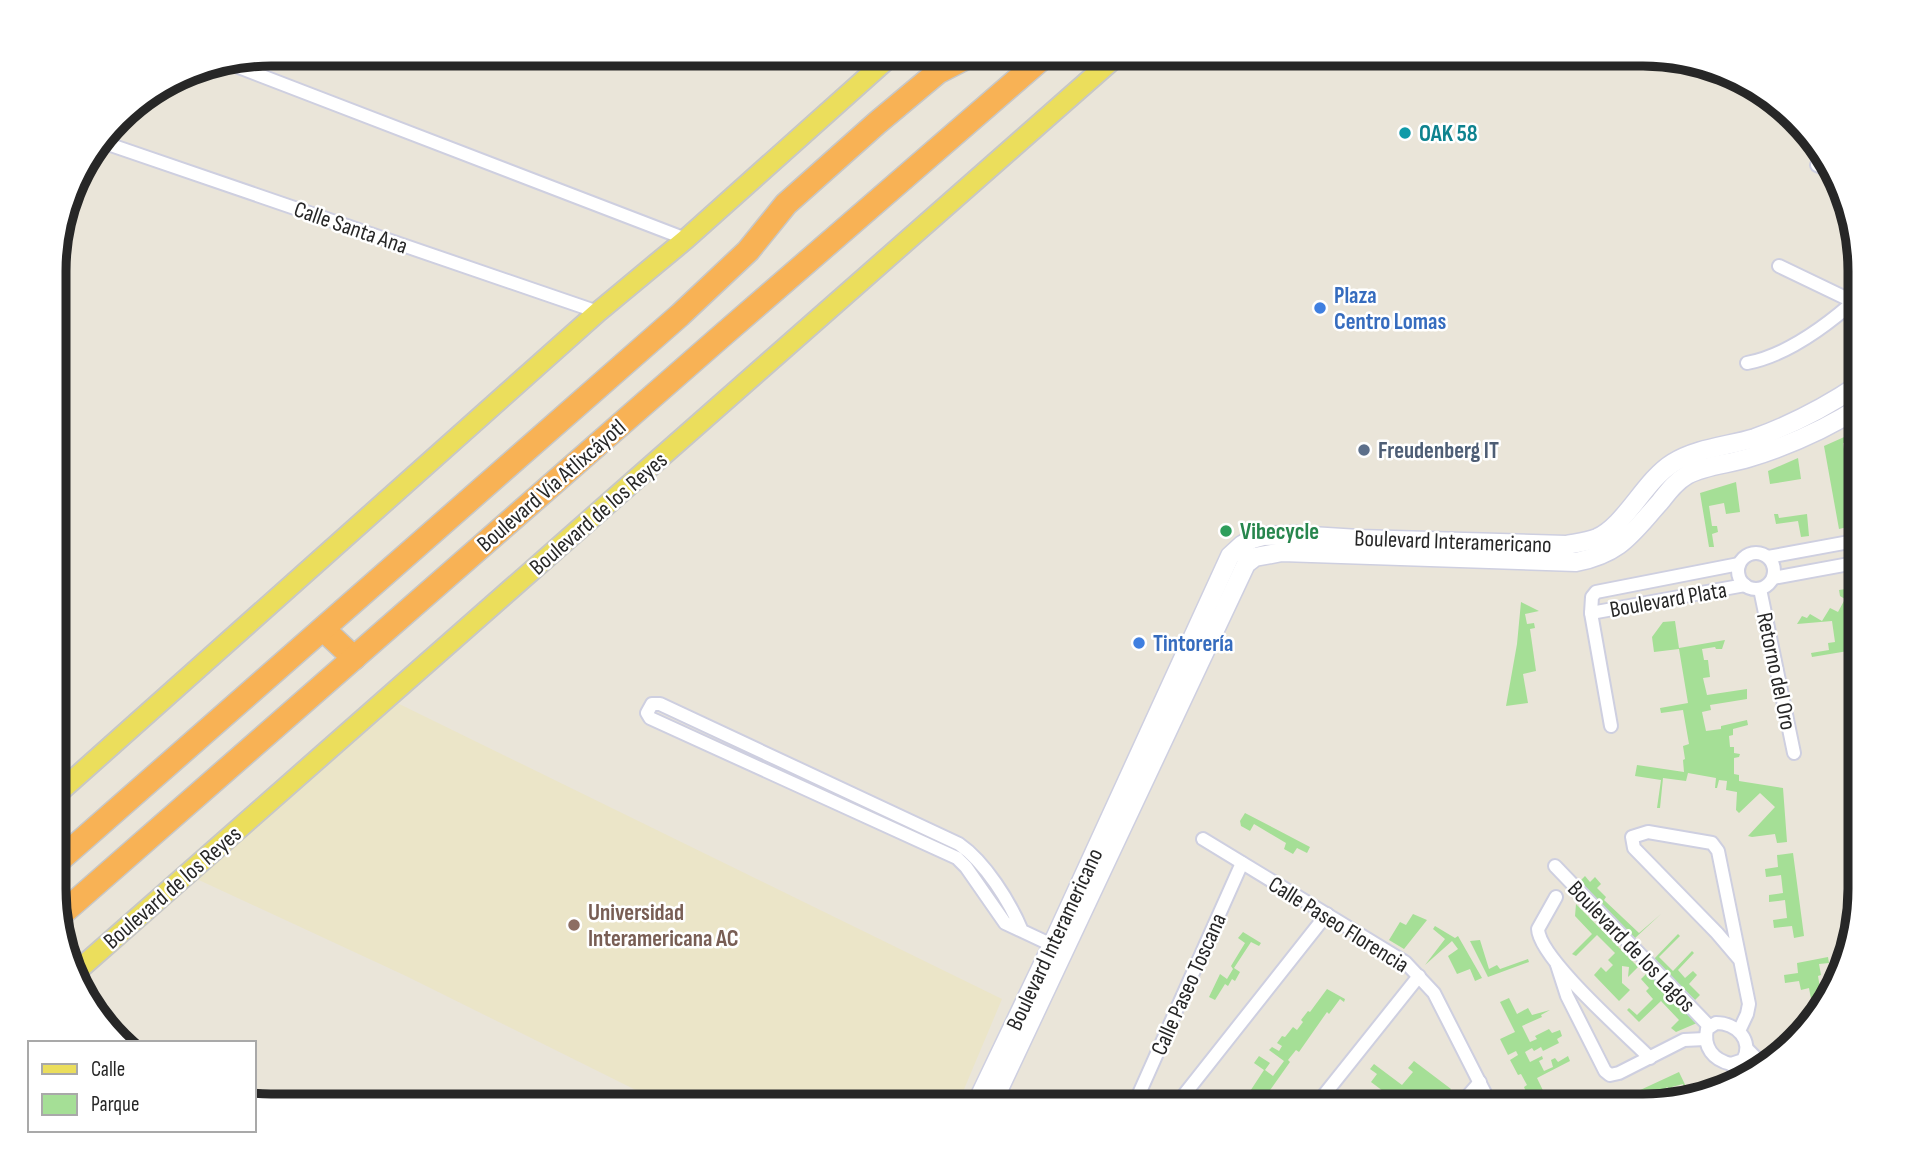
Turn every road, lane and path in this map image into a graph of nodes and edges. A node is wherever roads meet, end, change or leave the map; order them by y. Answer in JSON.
{"nodes":[{"id":1,"x":880,"y":66,"type":"edge"},
{"id":2,"x":950,"y":66,"type":"edge"},
{"id":3,"x":1033,"y":66,"type":"edge"},
{"id":4,"x":1105,"y":66,"type":"edge"},
{"id":5,"x":242,"y":69,"type":"edge"},
{"id":6,"x":111,"y":145,"type":"edge"},
{"id":7,"x":685,"y":239,"type":"junction"},
{"id":8,"x":1779,"y":266,"type":"dead end"},
{"id":9,"x":1848,"y":295,"type":"edge"},
{"id":10,"x":1848,"y":306,"type":"edge"},
{"id":11,"x":598,"y":312,"type":"junction"},
{"id":12,"x":1747,"y":363,"type":"dead end"},
{"id":13,"x":1848,"y":392,"type":"edge"},
{"id":14,"x":1848,"y":413,"type":"edge"},
{"id":15,"x":1681,"y":468,"type":"junction"},
{"id":16,"x":1848,"y":542,"type":"edge"},
{"id":17,"x":1768,"y":557,"type":"junction"},
{"id":18,"x":1848,"y":564,"type":"edge"},
{"id":19,"x":1739,"y":565,"type":"junction"},
{"id":20,"x":1773,"y":578,"type":"junction"},
{"id":21,"x":1745,"y":585,"type":"junction"},
{"id":22,"x":1760,"y":589,"type":"junction"},
{"id":23,"x":1591,"y":613,"type":"junction"},
{"id":24,"x":323,"y":629,"type":"junction"},
{"id":25,"x":354,"y":658,"type":"junction"},
{"id":26,"x":1611,"y":726,"type":"dead end"},
{"id":27,"x":1794,"y":753,"type":"dead end"},
{"id":28,"x":809,"y":774,"type":"junction"},
{"id":29,"x":66,"y":785,"type":"edge"},
{"id":30,"x":802,"y":787,"type":"junction"},
{"id":31,"x":1203,"y":839,"type":"dead end"},
{"id":32,"x":66,"y":854,"type":"edge"},
{"id":33,"x":964,"y":855,"type":"junction"},
{"id":34,"x":1242,"y":863,"type":"junction"},
{"id":35,"x":1555,"y":866,"type":"dead end"},
{"id":36,"x":1556,"y":897,"type":"dead end"},
{"id":37,"x":68,"y":909,"type":"edge"},
{"id":38,"x":1327,"y":914,"type":"junction"},
{"id":39,"x":1052,"y":945,"type":"junction"},
{"id":40,"x":1740,"y":960,"type":"junction"},
{"id":41,"x":1557,"y":965,"type":"junction"},
{"id":42,"x":82,"y":967,"type":"edge"},
{"id":43,"x":1419,"y":976,"type":"junction"},
{"id":44,"x":1739,"y":1031,"type":"junction"},
{"id":45,"x":1707,"y":1032,"type":"junction"},
{"id":46,"x":1747,"y":1049,"type":"junction"},
{"id":47,"x":1650,"y":1058,"type":"junction"},
{"id":48,"x":1757,"y":1059,"type":"edge"},
{"id":49,"x":1731,"y":1065,"type":"junction"},
{"id":50,"x":1736,"y":1071,"type":"edge"},
{"id":51,"x":1480,"y":1082,"type":"junction"},
{"id":52,"x":981,"y":1093,"type":"edge"},
{"id":53,"x":996,"y":1093,"type":"edge"},
{"id":54,"x":1140,"y":1093,"type":"edge"},
{"id":55,"x":1185,"y":1093,"type":"edge"},
{"id":56,"x":1325,"y":1093,"type":"edge"},
{"id":57,"x":1470,"y":1093,"type":"edge"},
{"id":58,"x":1485,"y":1093,"type":"edge"}],
"edges":[{"from":1,"to":7,"type":"main road"},
{"from":2,"to":24,"type":"highway","name":"Boulevard Vía Atlixcáyotl"},
{"from":3,"to":25,"type":"highway","name":"Boulevard Vía Atlixcáyotl"},
{"from":4,"to":42,"type":"main road","name":"Boulevard de los Reyes"},
{"from":5,"to":7,"type":"street"},
{"from":6,"to":11,"type":"street","name":"Calle Santa Ana"},
{"from":7,"to":11,"type":"main road"},
{"from":8,"to":9,"type":"street"},
{"from":10,"to":12,"type":"street"},
{"from":11,"to":29,"type":"main road"},
{"from":13,"to":15,"type":"main road","name":"Boulevard Interamericano"},
{"from":14,"to":15,"type":"main road","name":"Boulevard Interamericano"},
{"from":15,"to":39,"type":"main road","name":"Boulevard Interamericano"},
{"from":15,"to":53,"type":"main road","name":"Boulevard Interamericano"},
{"from":16,"to":17,"type":"street"},
{"from":17,"to":19,"type":"street"},
{"from":17,"to":20,"type":"street"},
{"from":18,"to":20,"type":"street"},
{"from":19,"to":21,"type":"street"},
{"from":19,"to":23,"type":"street","name":"Boulevard Plata"},
{"from":20,"to":22,"type":"street"},
{"from":21,"to":22,"type":"street"},
{"from":21,"to":23,"type":"street","name":"Boulevard Plata"},
{"from":22,"to":27,"type":"street","name":"Retorno del Oro"},
{"from":23,"to":26,"type":"street"},
{"from":24,"to":25,"type":"highway"},
{"from":24,"to":32,"type":"highway","name":"Boulevard Vía Atlixcáyotl"},
{"from":25,"to":37,"type":"highway","name":"Boulevard Vía Atlixcáyotl"},
{"from":28,"to":30,"type":"street"},
{"from":28,"to":30,"type":"street"},
{"from":28,"to":33,"type":"street"},
{"from":30,"to":33,"type":"street"},
{"from":31,"to":34,"type":"street","name":"Calle Paseo Florencia"},
{"from":33,"to":39,"type":"street"},
{"from":34,"to":38,"type":"street","name":"Calle Paseo Florencia"},
{"from":34,"to":54,"type":"street","name":"Calle Paseo Toscana"},
{"from":35,"to":45,"type":"street","name":"Boulevard de los Lagos"},
{"from":36,"to":41,"type":"street"},
{"from":38,"to":43,"type":"street","name":"Calle Paseo Florencia"},
{"from":38,"to":55,"type":"street"},
{"from":39,"to":52,"type":"main road","name":"Boulevard Interamericano"},
{"from":40,"to":40,"type":"street"},
{"from":40,"to":44,"type":"street"},
{"from":41,"to":47,"type":"street"},
{"from":41,"to":47,"type":"street"},
{"from":43,"to":51,"type":"street","name":"Calle Paseo Florencia"},
{"from":43,"to":56,"type":"street"},
{"from":44,"to":45,"type":"street"},
{"from":44,"to":46,"type":"street"},
{"from":45,"to":47,"type":"street"},
{"from":45,"to":49,"type":"street"},
{"from":46,"to":48,"type":"street"},
{"from":46,"to":49,"type":"street"},
{"from":49,"to":50,"type":"street"},
{"from":51,"to":57,"type":"street"},
{"from":51,"to":58,"type":"street","name":"Calle Paseo Florencia"}]}
